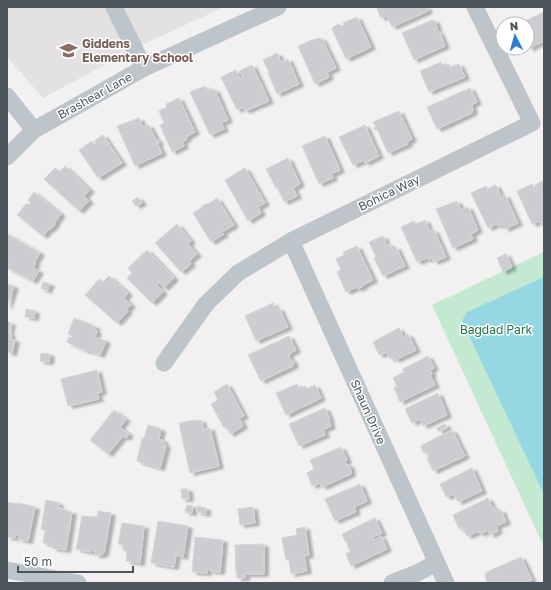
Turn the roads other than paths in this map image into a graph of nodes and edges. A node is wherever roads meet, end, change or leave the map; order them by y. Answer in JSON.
{"nodes":[{"id":1,"x":114,"y":7,"type":"edge"},
{"id":2,"x":278,"y":7,"type":"edge"},
{"id":3,"x":475,"y":7,"type":"edge"},
{"id":4,"x":144,"y":68,"type":"junction"},
{"id":5,"x":7,"y":96,"type":"edge"},
{"id":6,"x":34,"y":130,"type":"junction"},
{"id":7,"x":7,"y":157,"type":"edge"},
{"id":8,"x":290,"y":242,"type":"junction"},
{"id":9,"x":164,"y":363,"type":"dead end"},
{"id":10,"x":436,"y":563,"type":"junction"},
{"id":11,"x":7,"y":570,"type":"edge"},
{"id":12,"x":78,"y":583,"type":"edge"},
{"id":13,"x":392,"y":583,"type":"edge"},
{"id":14,"x":446,"y":583,"type":"edge"}],
"edges":[{"from":1,"to":4,"type":"street"},
{"from":2,"to":4,"type":"street","name":"Brashear Lane"},
{"from":3,"to":8,"type":"street","name":"Bohica Way"},
{"from":4,"to":6,"type":"street","name":"Brashear Lane"},
{"from":5,"to":6,"type":"street"},
{"from":6,"to":7,"type":"street","name":"Brashear Lane"},
{"from":8,"to":9,"type":"street","name":"Bohica Way"},
{"from":8,"to":10,"type":"street","name":"Shaun Drive"},
{"from":10,"to":13,"type":"street"},
{"from":10,"to":14,"type":"street","name":"Shaun Drive"},
{"from":11,"to":12,"type":"street"}]}
